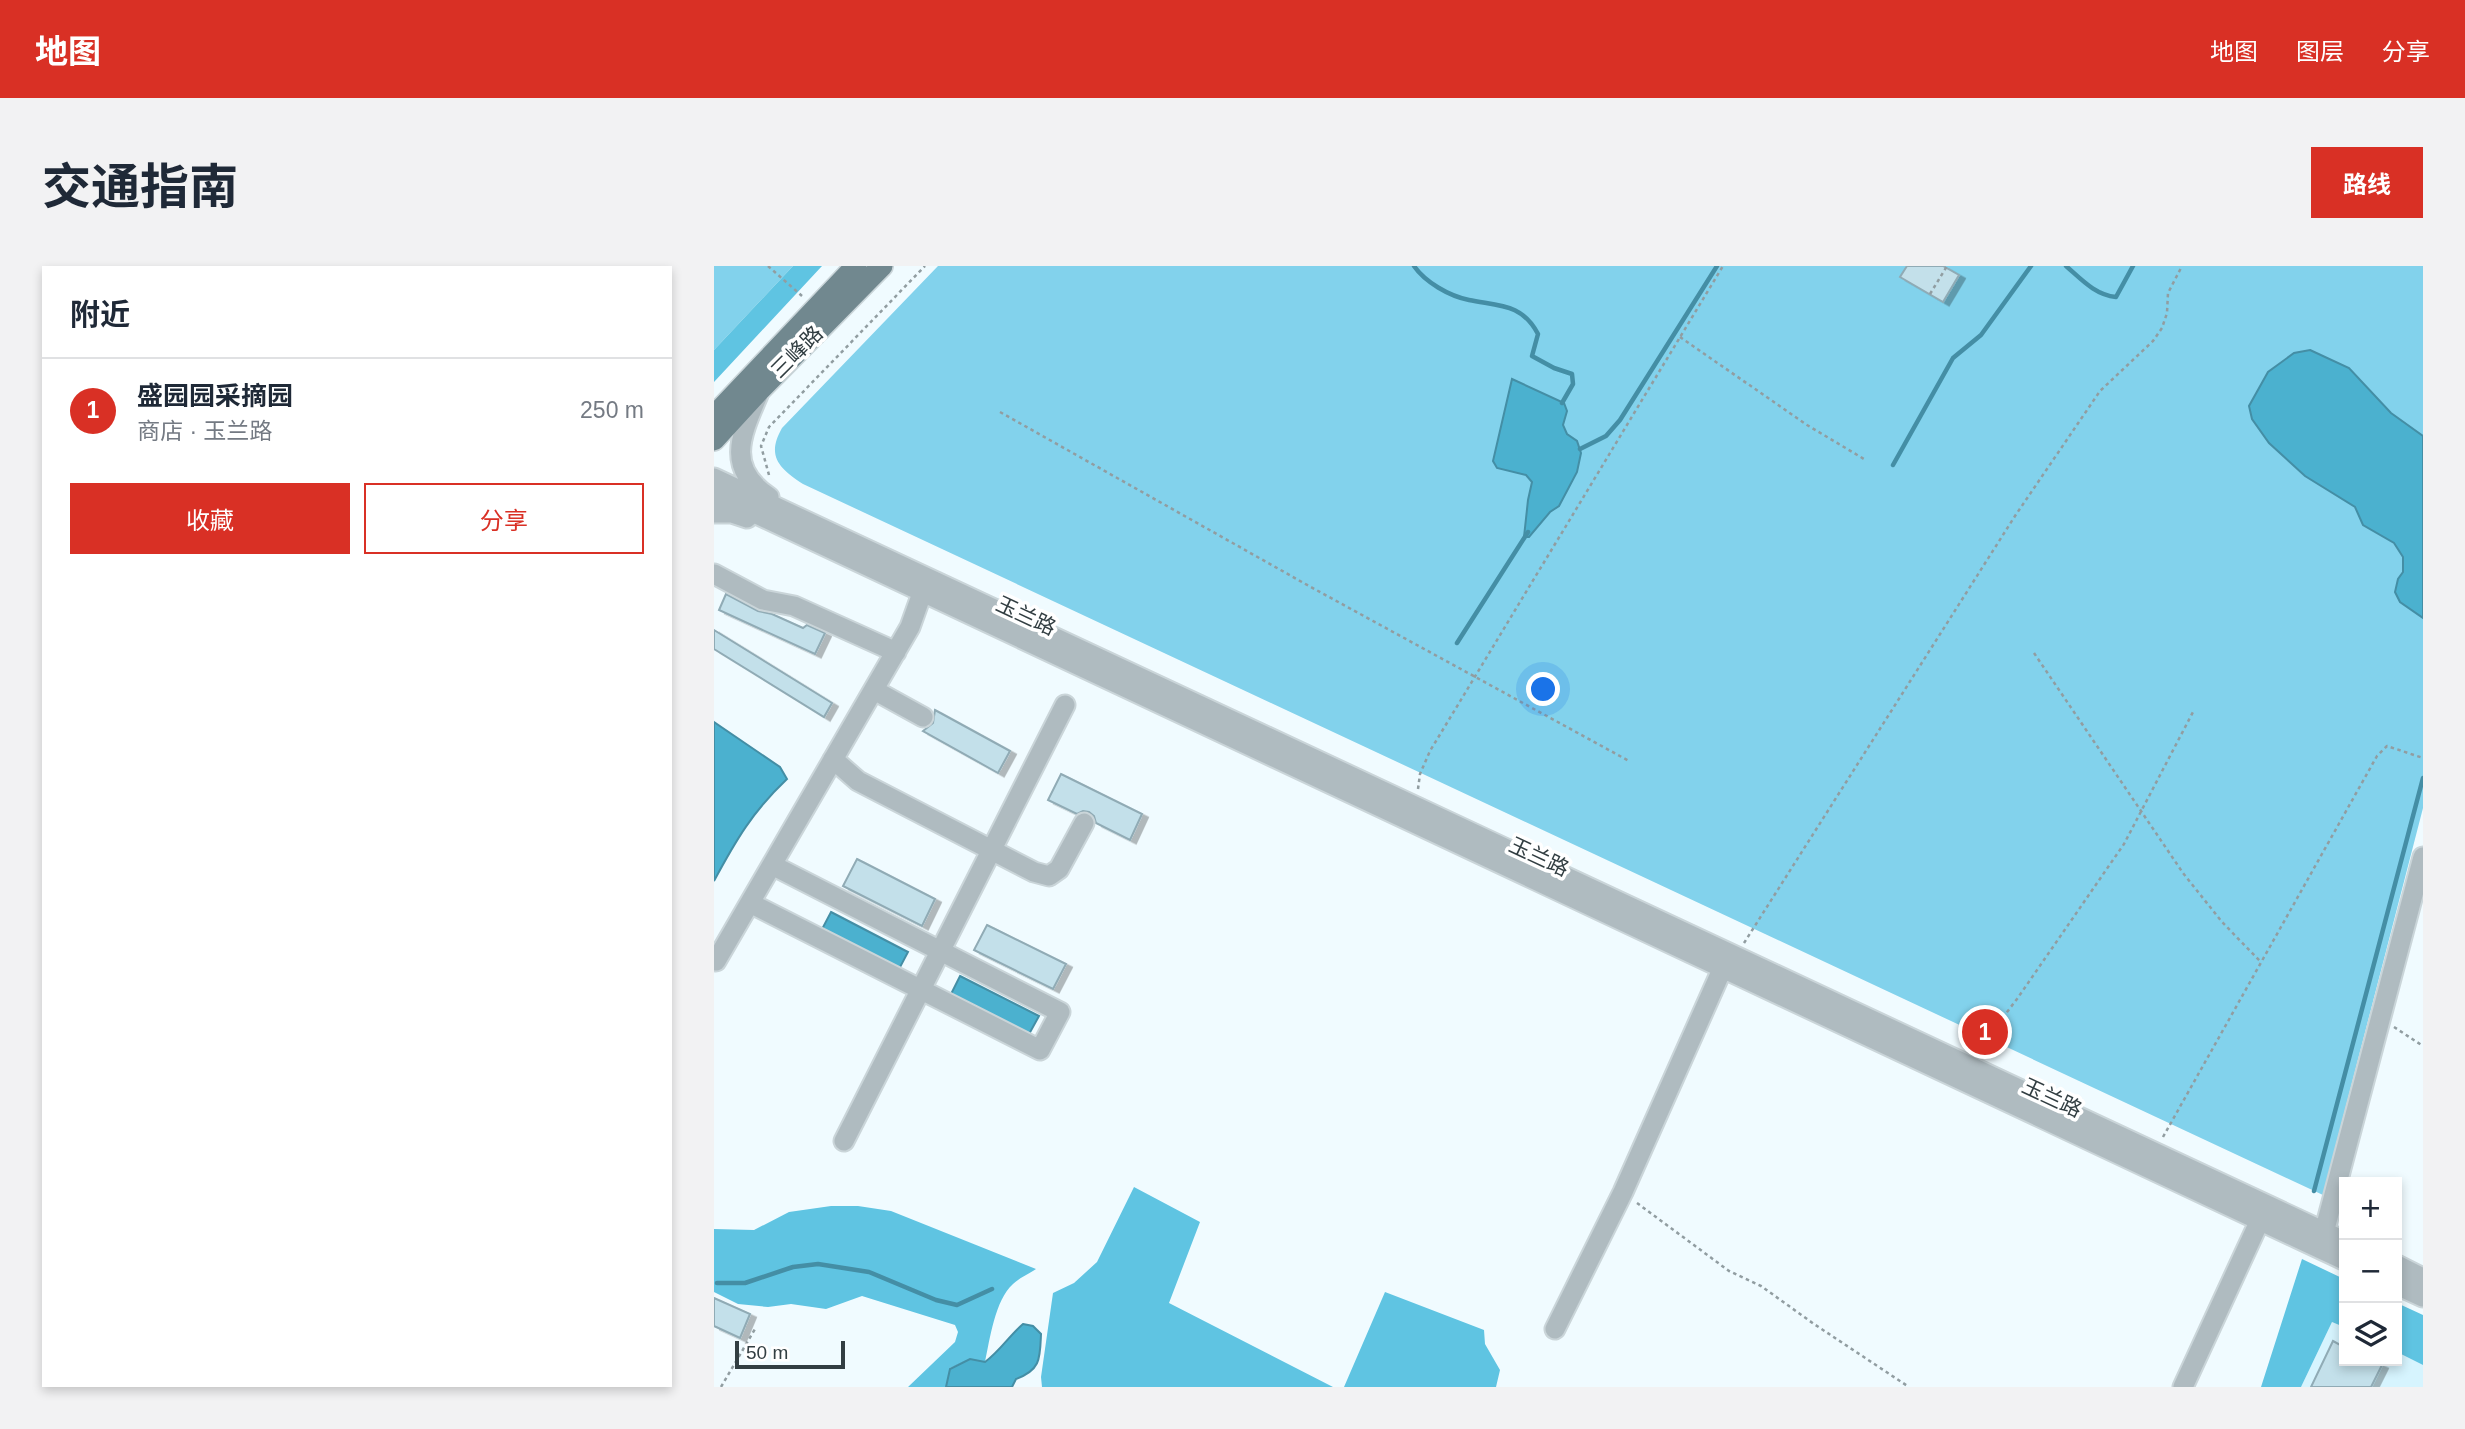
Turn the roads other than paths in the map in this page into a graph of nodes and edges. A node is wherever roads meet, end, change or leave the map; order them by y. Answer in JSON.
{"nodes":[{"id":1,"x":856,"y":266,"type":"edge"},
{"id":2,"x":882,"y":266,"type":"edge"},
{"id":3,"x":753,"y":386,"type":"junction"},
{"id":4,"x":714,"y":404,"type":"edge"},
{"id":5,"x":714,"y":416,"type":"edge"},
{"id":6,"x":714,"y":440,"type":"edge"},
{"id":7,"x":714,"y":478,"type":"edge"},
{"id":8,"x":714,"y":494,"type":"edge"},
{"id":9,"x":714,"y":513,"type":"edge"},
{"id":10,"x":798,"y":526,"type":"junction"},
{"id":11,"x":715,"y":577,"type":"edge"},
{"id":12,"x":925,"y":585,"type":"junction"},
{"id":13,"x":896,"y":652,"type":"junction"},
{"id":14,"x":874,"y":690,"type":"junction"},
{"id":15,"x":1065,"y":705,"type":"dead end"},
{"id":16,"x":923,"y":718,"type":"dead end"},
{"id":17,"x":833,"y":759,"type":"junction"},
{"id":18,"x":1084,"y":823,"type":"dead end"},
{"id":19,"x":992,"y":850,"type":"junction"},
{"id":20,"x":2423,"y":857,"type":"edge"},
{"id":21,"x":772,"y":865,"type":"junction"},
{"id":22,"x":750,"y":903,"type":"junction"},
{"id":23,"x":941,"y":951,"type":"junction"},
{"id":24,"x":716,"y":961,"type":"dead end"},
{"id":25,"x":1731,"y":963,"type":"junction"},
{"id":26,"x":921,"y":990,"type":"junction"},
{"id":27,"x":844,"y":1141,"type":"dead end"},
{"id":28,"x":2260,"y":1220,"type":"junction"},
{"id":29,"x":2322,"y":1240,"type":"junction"},
{"id":30,"x":2339,"y":1241,"type":"edge"},
{"id":31,"x":2339,"y":1255,"type":"edge"},
{"id":32,"x":2402,"y":1268,"type":"edge"},
{"id":33,"x":2423,"y":1278,"type":"edge"},
{"id":34,"x":2402,"y":1287,"type":"edge"},
{"id":35,"x":2423,"y":1297,"type":"edge"},
{"id":36,"x":1555,"y":1329,"type":"dead end"},
{"id":37,"x":2183,"y":1387,"type":"edge"}],
"edges":[{"from":1,"to":3,"type":"main road","name":"三峰路"},
{"from":2,"to":3,"type":"main road","name":"三峰路"},
{"from":3,"to":4,"type":"street"},
{"from":3,"to":5,"type":"main road","name":"三峰路"},
{"from":3,"to":6,"type":"main road","name":"三峰路"},
{"from":3,"to":10,"type":"street"},
{"from":7,"to":10,"type":"street","name":"玉兰路"},
{"from":8,"to":10,"type":"street","name":"玉兰路"},
{"from":9,"to":10,"type":"street"},
{"from":10,"to":12,"type":"street","name":"玉兰路"},
{"from":11,"to":13,"type":"street"},
{"from":12,"to":13,"type":"street"},
{"from":12,"to":25,"type":"street","name":"玉兰路"},
{"from":12,"to":25,"type":"street","name":"玉兰路"},
{"from":13,"to":14,"type":"street"},
{"from":14,"to":16,"type":"street"},
{"from":14,"to":17,"type":"street"},
{"from":15,"to":19,"type":"street"},
{"from":17,"to":19,"type":"street"},
{"from":17,"to":21,"type":"street"},
{"from":18,"to":19,"type":"street"},
{"from":19,"to":23,"type":"street"},
{"from":20,"to":29,"type":"street"},
{"from":21,"to":22,"type":"street"},
{"from":21,"to":23,"type":"street"},
{"from":22,"to":24,"type":"street"},
{"from":22,"to":26,"type":"street"},
{"from":23,"to":26,"type":"street"},
{"from":23,"to":26,"type":"street"},
{"from":25,"to":28,"type":"street","name":"玉兰路"},
{"from":25,"to":29,"type":"street","name":"玉兰路"},
{"from":25,"to":36,"type":"street"},
{"from":26,"to":27,"type":"street"},
{"from":28,"to":29,"type":"street","name":"玉兰路"},
{"from":28,"to":37,"type":"street"},
{"from":29,"to":30,"type":"street","name":"玉兰路"},
{"from":29,"to":31,"type":"street","name":"玉兰路"},
{"from":32,"to":33,"type":"street"},
{"from":34,"to":35,"type":"street"}]}
